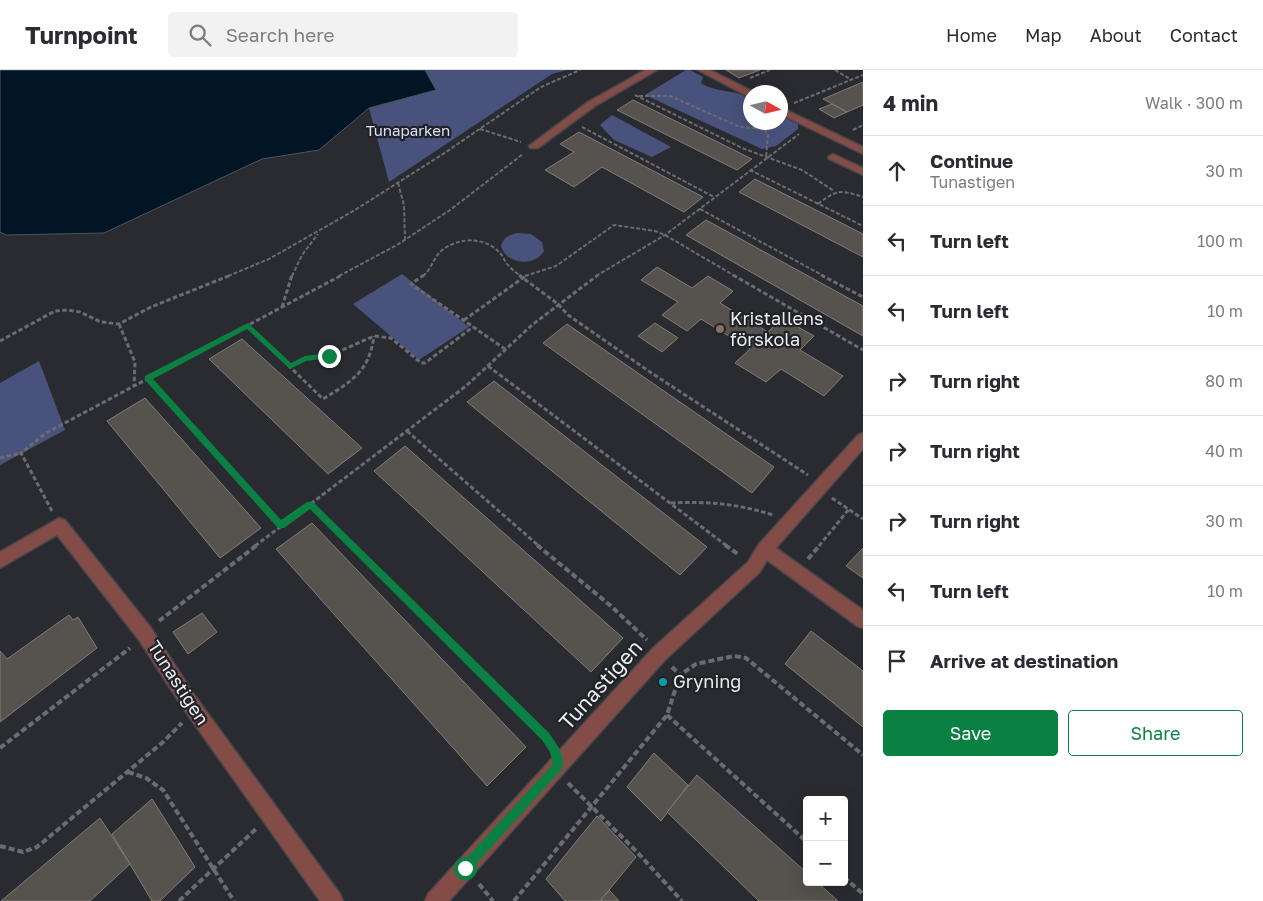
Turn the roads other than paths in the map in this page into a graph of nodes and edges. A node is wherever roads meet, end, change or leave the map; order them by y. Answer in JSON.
{"nodes":[{"id":1,"x":652,"y":70,"type":"edge"},
{"id":2,"x":703,"y":70,"type":"edge"},
{"id":3,"x":743,"y":90,"type":"edge"},
{"id":4,"x":788,"y":114,"type":"edge"},
{"id":5,"x":534,"y":146,"type":"road end"},
{"id":6,"x":863,"y":150,"type":"edge"},
{"id":7,"x":833,"y":157,"type":"dead end"},
{"id":8,"x":863,"y":172,"type":"edge"},
{"id":9,"x":863,"y":439,"type":"edge"},
{"id":10,"x":766,"y":549,"type":"junction"},
{"id":11,"x":0,"y":561,"type":"edge"},
{"id":12,"x":863,"y":620,"type":"edge"},
{"id":13,"x":332,"y":901,"type":"edge"},
{"id":14,"x":435,"y":901,"type":"edge"}],
"edges":[{"from":1,"to":5,"type":"street"},
{"from":2,"to":3,"type":"street"},
{"from":4,"to":6,"type":"street"},
{"from":7,"to":8,"type":"street"},
{"from":9,"to":10,"type":"street","name":"Tunastigen"},
{"from":10,"to":12,"type":"street"},
{"from":10,"to":14,"type":"street","name":"Tunastigen"},
{"from":11,"to":13,"type":"street","name":"Tunastigen"}]}
